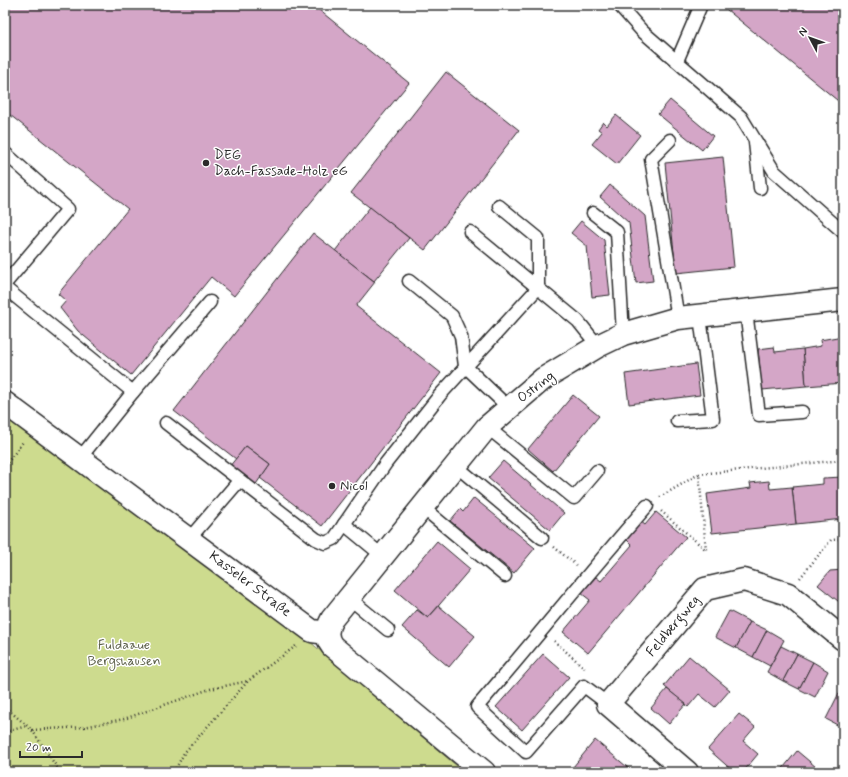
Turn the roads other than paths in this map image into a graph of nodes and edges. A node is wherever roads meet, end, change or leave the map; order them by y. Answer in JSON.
{"nodes":[{"id":1,"x":619,"y":5,"type":"edge"},
{"id":2,"x":701,"y":5,"type":"edge"},
{"id":3,"x":677,"y":61,"type":"junction"},
{"id":4,"x":754,"y":138,"type":"junction"},
{"id":5,"x":670,"y":140,"type":"dead end"},
{"id":6,"x":5,"y":153,"type":"edge"},
{"id":7,"x":760,"y":188,"type":"dead end"},
{"id":8,"x":499,"y":206,"type":"dead end"},
{"id":9,"x":593,"y":213,"type":"dead end"},
{"id":10,"x":470,"y":232,"type":"dead end"},
{"id":11,"x":843,"y":232,"type":"edge"},
{"id":12,"x":409,"y":281,"type":"dead end"},
{"id":13,"x":5,"y":284,"type":"edge"},
{"id":14,"x":5,"y":288,"type":"edge"},
{"id":15,"x":538,"y":288,"type":"junction"},
{"id":16,"x":843,"y":300,"type":"edge"},
{"id":17,"x":210,"y":302,"type":"dead end"},
{"id":18,"x":746,"y":311,"type":"junction"},
{"id":19,"x":700,"y":316,"type":"junction"},
{"id":20,"x":678,"y":318,"type":"junction"},
{"id":21,"x":623,"y":334,"type":"junction"},
{"id":22,"x":598,"y":346,"type":"junction"},
{"id":23,"x":465,"y":366,"type":"junction"},
{"id":24,"x":134,"y":392,"type":"junction"},
{"id":25,"x":5,"y":403,"type":"edge"},
{"id":26,"x":509,"y":408,"type":"junction"},
{"id":27,"x":802,"y":412,"type":"dead end"},
{"id":28,"x":677,"y":421,"type":"dead end"},
{"id":29,"x":166,"y":423,"type":"dead end"},
{"id":30,"x":487,"y":427,"type":"junction"},
{"id":31,"x":80,"y":458,"type":"junction"},
{"id":32,"x":455,"y":465,"type":"junction"},
{"id":33,"x":597,"y":471,"type":"dead end"},
{"id":34,"x":239,"y":481,"type":"junction"},
{"id":35,"x":649,"y":504,"type":"road end"},
{"id":36,"x":422,"y":507,"type":"junction"},
{"id":37,"x":344,"y":524,"type":"junction"},
{"id":38,"x":542,"y":538,"type":"road end"},
{"id":39,"x":190,"y":539,"type":"junction"},
{"id":40,"x":384,"y":557,"type":"junction"},
{"id":41,"x":506,"y":576,"type":"dead end"},
{"id":42,"x":349,"y":598,"type":"junction"},
{"id":43,"x":388,"y":630,"type":"dead end"},
{"id":44,"x":320,"y":632,"type":"junction"},
{"id":45,"x":843,"y":638,"type":"edge"},
{"id":46,"x":608,"y":704,"type":"junction"},
{"id":47,"x":484,"y":772,"type":"edge"},
{"id":48,"x":687,"y":772,"type":"edge"}],
"edges":[{"from":1,"to":3,"type":"lane"},
{"from":2,"to":3,"type":"lane"},
{"from":3,"to":4,"type":"lane"},
{"from":4,"to":7,"type":"lane"},
{"from":4,"to":11,"type":"lane"},
{"from":5,"to":20,"type":"lane"},
{"from":6,"to":13,"type":"lane"},
{"from":8,"to":15,"type":"lane"},
{"from":9,"to":21,"type":"lane"},
{"from":10,"to":15,"type":"lane"},
{"from":12,"to":23,"type":"lane"},
{"from":14,"to":24,"type":"lane"},
{"from":15,"to":22,"type":"lane"},
{"from":15,"to":23,"type":"lane"},
{"from":16,"to":18,"type":"street","name":"Ostring"},
{"from":17,"to":24,"type":"lane"},
{"from":18,"to":19,"type":"street","name":"Ostring"},
{"from":18,"to":27,"type":"lane"},
{"from":19,"to":20,"type":"street","name":"Ostring"},
{"from":19,"to":28,"type":"lane"},
{"from":20,"to":21,"type":"street","name":"Ostring"},
{"from":21,"to":22,"type":"street","name":"Ostring"},
{"from":22,"to":26,"type":"street","name":"Ostring"},
{"from":23,"to":26,"type":"lane"},
{"from":23,"to":37,"type":"lane"},
{"from":24,"to":31,"type":"lane"},
{"from":25,"to":31,"type":"street","name":"Kasseler Straße"},
{"from":26,"to":30,"type":"street","name":"Ostring"},
{"from":29,"to":34,"type":"lane"},
{"from":30,"to":32,"type":"street","name":"Ostring"},
{"from":30,"to":33,"type":"lane"},
{"from":31,"to":39,"type":"street","name":"Kasseler Straße"},
{"from":32,"to":36,"type":"street","name":"Ostring"},
{"from":32,"to":38,"type":"lane"},
{"from":34,"to":37,"type":"lane"},
{"from":34,"to":39,"type":"lane"},
{"from":35,"to":46,"type":"lane"},
{"from":36,"to":40,"type":"street","name":"Ostring"},
{"from":36,"to":41,"type":"lane"},
{"from":37,"to":40,"type":"lane"},
{"from":39,"to":44,"type":"street","name":"Kasseler Straße"},
{"from":40,"to":42,"type":"street","name":"Ostring"},
{"from":42,"to":43,"type":"lane"},
{"from":42,"to":44,"type":"street","name":"Ostring"},
{"from":44,"to":47,"type":"street","name":"Kasseler Straße"},
{"from":45,"to":46,"type":"street","name":"Feldbergweg"},
{"from":46,"to":48,"type":"street"}]}
